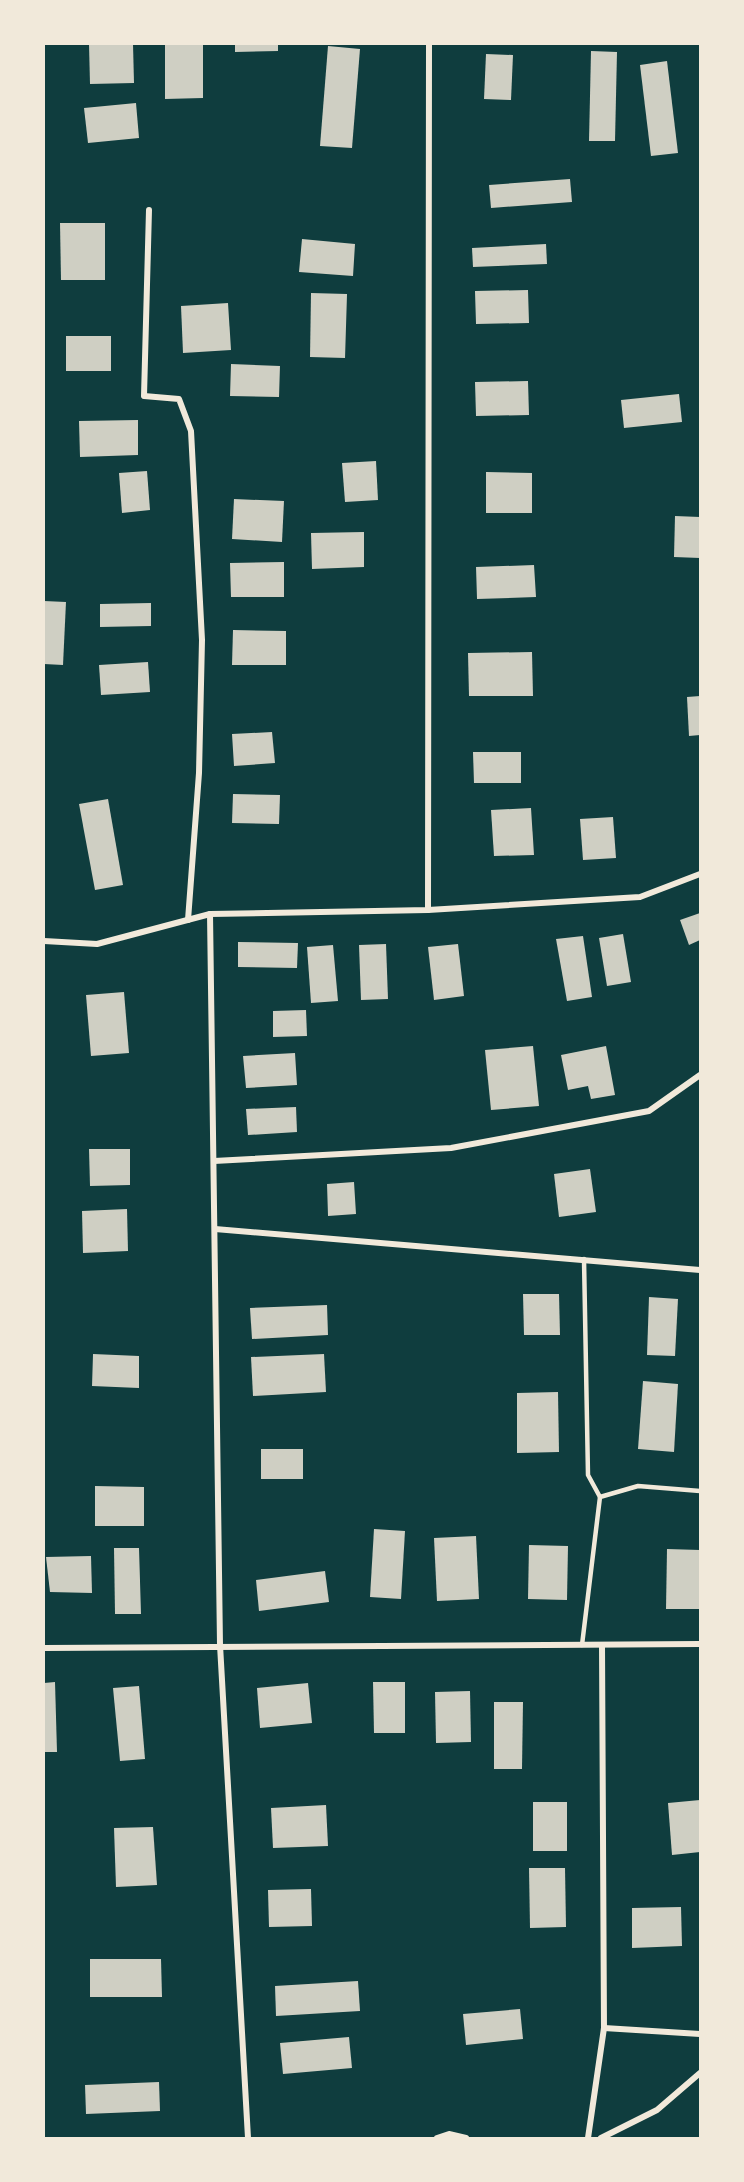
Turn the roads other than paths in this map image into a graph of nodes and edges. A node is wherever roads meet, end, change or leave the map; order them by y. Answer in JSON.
{"nodes":[{"id":1,"x":429,"y":44,"type":"edge"},
{"id":2,"x":149,"y":210,"type":"dead end"},
{"id":3,"x":700,"y":874,"type":"edge"},
{"id":4,"x":428,"y":910,"type":"junction"},
{"id":5,"x":210,"y":914,"type":"junction"},
{"id":6,"x":188,"y":920,"type":"junction"},
{"id":7,"x":44,"y":941,"type":"edge"},
{"id":8,"x":700,"y":1075,"type":"edge"},
{"id":9,"x":214,"y":1161,"type":"junction"},
{"id":10,"x":215,"y":1229,"type":"junction"},
{"id":11,"x":584,"y":1259,"type":"junction"},
{"id":12,"x":700,"y":1270,"type":"edge"},
{"id":13,"x":700,"y":1491,"type":"edge"},
{"id":14,"x":600,"y":1497,"type":"junction"},
{"id":15,"x":700,"y":1644,"type":"edge"},
{"id":16,"x":582,"y":1645,"type":"junction"},
{"id":17,"x":602,"y":1645,"type":"junction"},
{"id":18,"x":220,"y":1646,"type":"junction"},
{"id":19,"x":44,"y":1648,"type":"edge"},
{"id":20,"x":604,"y":2028,"type":"junction"},
{"id":21,"x":700,"y":2034,"type":"edge"},
{"id":22,"x":700,"y":2073,"type":"edge"},
{"id":23,"x":248,"y":2139,"type":"edge"},
{"id":24,"x":437,"y":2139,"type":"edge"},
{"id":25,"x":466,"y":2139,"type":"edge"},
{"id":26,"x":588,"y":2139,"type":"edge"},
{"id":27,"x":601,"y":2139,"type":"edge"}],
"edges":[{"from":1,"to":4,"type":"street"},
{"from":2,"to":6,"type":"street"},
{"from":3,"to":4,"type":"street"},
{"from":4,"to":5,"type":"street"},
{"from":5,"to":6,"type":"street"},
{"from":5,"to":9,"type":"street"},
{"from":6,"to":7,"type":"street"},
{"from":8,"to":9,"type":"street"},
{"from":9,"to":10,"type":"street"},
{"from":10,"to":11,"type":"street"},
{"from":10,"to":18,"type":"street"},
{"from":11,"to":12,"type":"street"},
{"from":11,"to":14,"type":"lane"},
{"from":13,"to":14,"type":"lane"},
{"from":14,"to":16,"type":"lane"},
{"from":15,"to":17,"type":"street"},
{"from":16,"to":17,"type":"street"},
{"from":16,"to":18,"type":"street"},
{"from":17,"to":20,"type":"street"},
{"from":18,"to":19,"type":"street"},
{"from":18,"to":23,"type":"street"},
{"from":20,"to":21,"type":"street"},
{"from":20,"to":26,"type":"street"},
{"from":22,"to":27,"type":"street"},
{"from":24,"to":25,"type":"street"}]}
